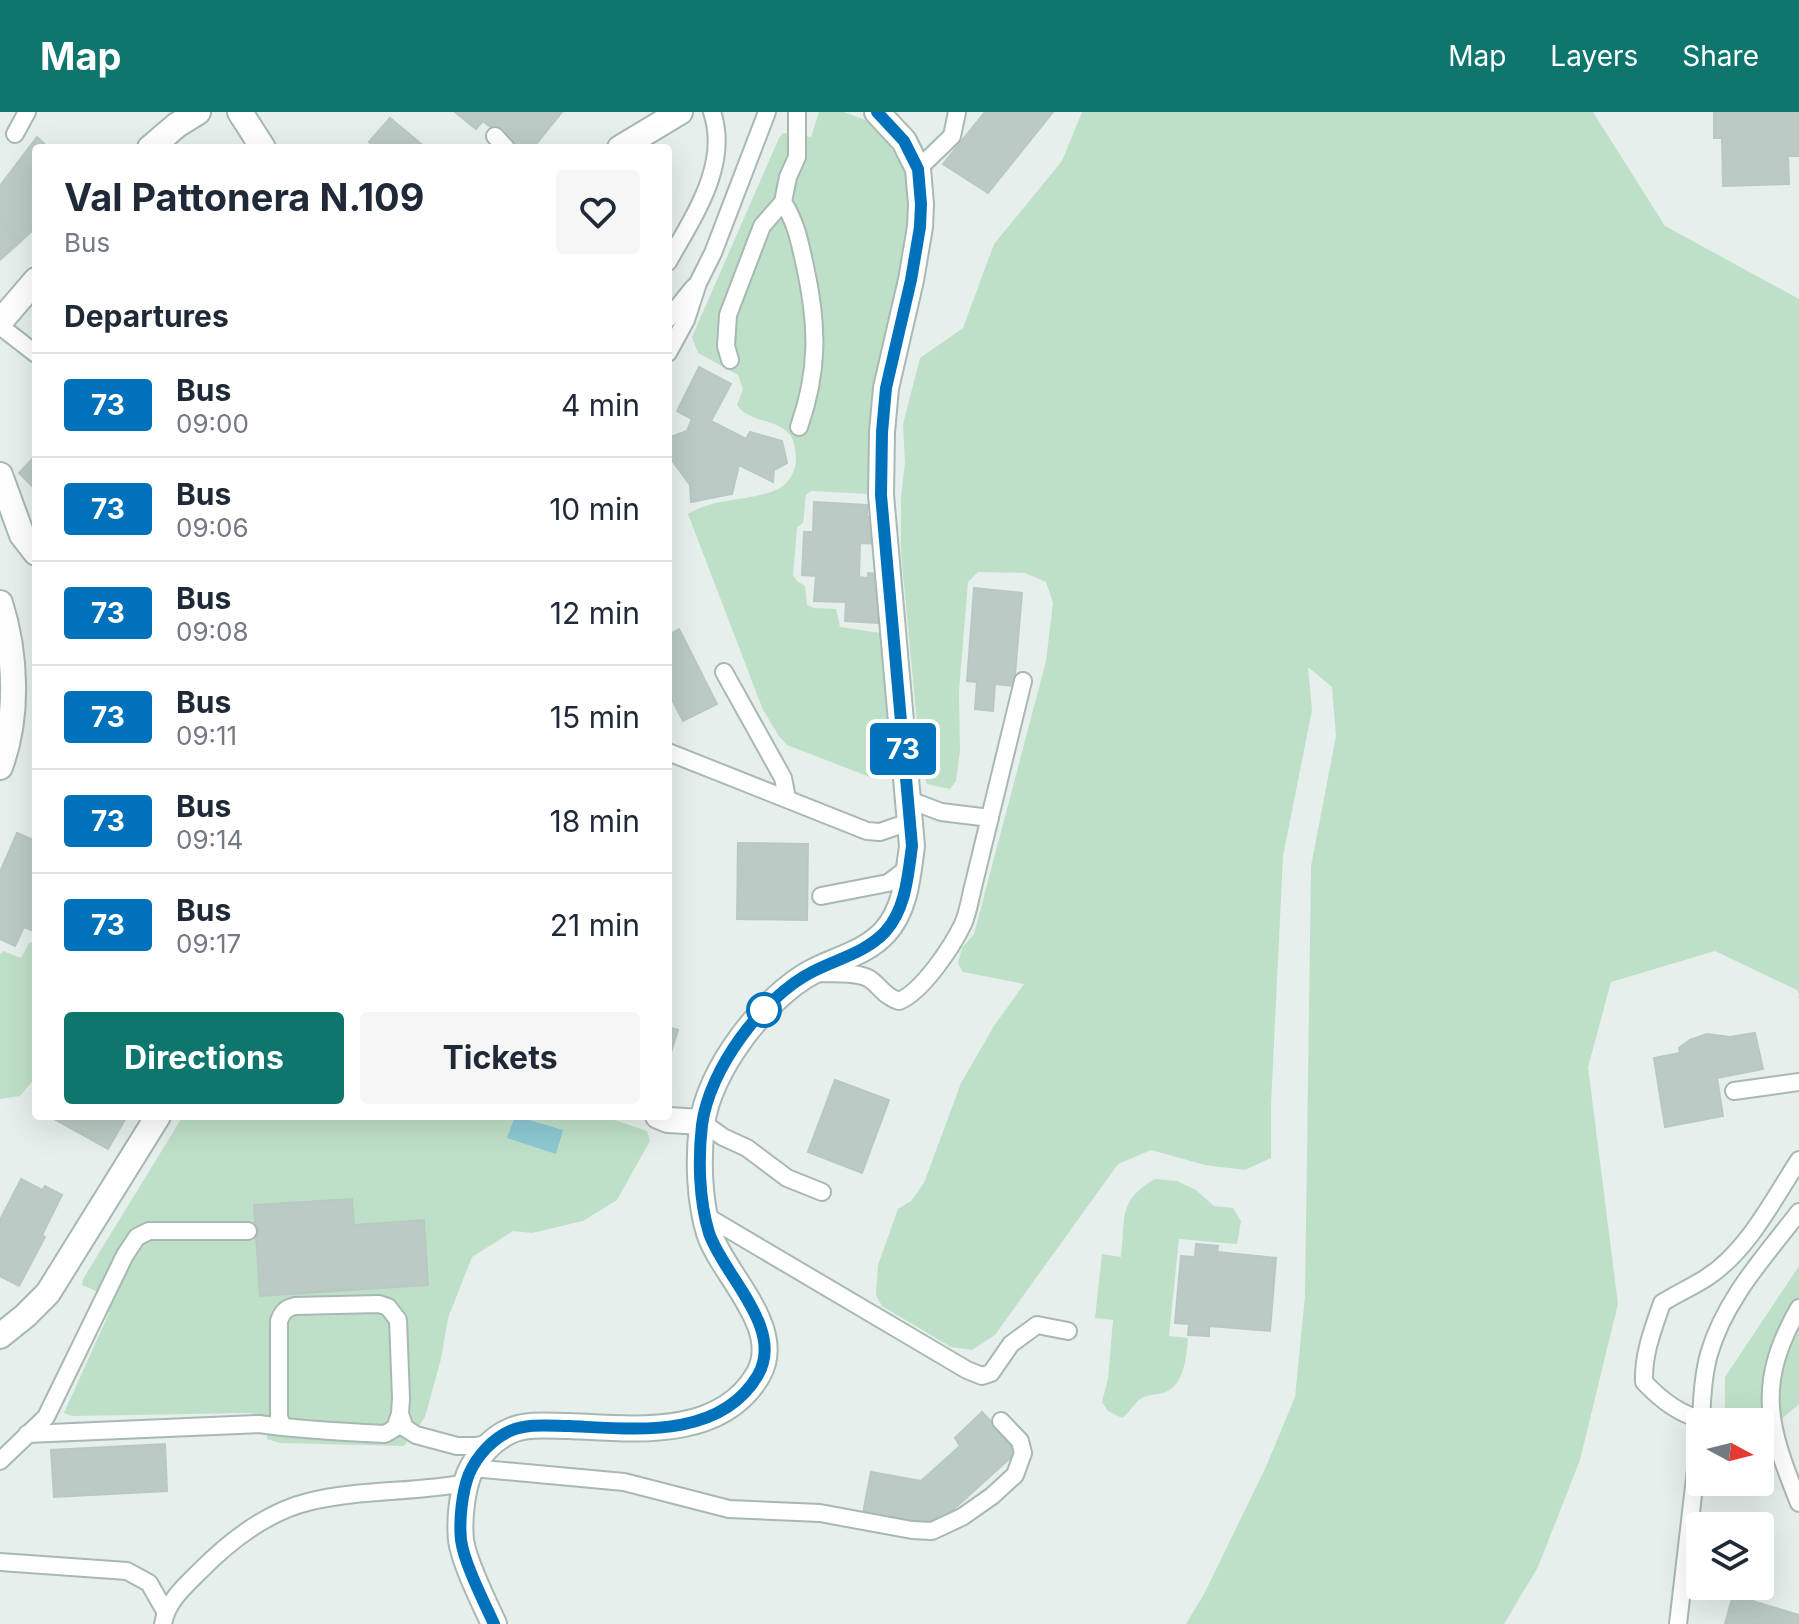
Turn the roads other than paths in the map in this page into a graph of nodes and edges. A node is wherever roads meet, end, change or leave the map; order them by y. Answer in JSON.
{"nodes":[{"id":1,"x":27,"y":112,"type":"edge"},
{"id":2,"x":198,"y":112,"type":"edge"},
{"id":3,"x":240,"y":112,"type":"edge"},
{"id":4,"x":680,"y":112,"type":"edge"},
{"id":5,"x":712,"y":112,"type":"edge"},
{"id":6,"x":767,"y":112,"type":"edge"},
{"id":7,"x":797,"y":112,"type":"edge"},
{"id":8,"x":877,"y":112,"type":"edge"},
{"id":9,"x":957,"y":112,"type":"edge"},
{"id":10,"x":15,"y":134,"type":"dead end"},
{"id":11,"x":155,"y":144,"type":"edge"},
{"id":12,"x":260,"y":144,"type":"edge"},
{"id":13,"x":627,"y":144,"type":"edge"},
{"id":14,"x":918,"y":169,"type":"junction"},
{"id":15,"x":783,"y":202,"type":"junction"},
{"id":16,"x":672,"y":255,"type":"edge"},
{"id":17,"x":698,"y":283,"type":"junction"},
{"id":18,"x":32,"y":285,"type":"edge"},
{"id":19,"x":672,"y":314,"type":"edge"},
{"id":20,"x":0,"y":324,"type":"edge"},
{"id":21,"x":672,"y":346,"type":"edge"},
{"id":22,"x":32,"y":351,"type":"edge"},
{"id":23,"x":730,"y":360,"type":"dead end"},
{"id":24,"x":799,"y":427,"type":"dead end"},
{"id":25,"x":0,"y":475,"type":"edge"},
{"id":26,"x":32,"y":548,"type":"edge"},
{"id":27,"x":0,"y":603,"type":"edge"},
{"id":28,"x":724,"y":672,"type":"dead end"},
{"id":29,"x":1023,"y":681,"type":"dead end"},
{"id":30,"x":672,"y":754,"type":"edge"},
{"id":31,"x":0,"y":767,"type":"edge"},
{"id":32,"x":787,"y":798,"type":"junction"},
{"id":33,"x":908,"y":810,"type":"junction"},
{"id":34,"x":990,"y":818,"type":"junction"},
{"id":35,"x":909,"y":867,"type":"junction"},
{"id":36,"x":821,"y":896,"type":"dead end"},
{"id":37,"x":810,"y":973,"type":"junction"},
{"id":38,"x":1799,"y":1082,"type":"edge"},
{"id":39,"x":1734,"y":1091,"type":"dead end"},
{"id":40,"x":156,"y":1120,"type":"edge"},
{"id":41,"x":668,"y":1120,"type":"edge"},
{"id":42,"x":702,"y":1122,"type":"junction"},
{"id":43,"x":1799,"y":1160,"type":"edge"},
{"id":44,"x":822,"y":1192,"type":"dead end"},
{"id":45,"x":1799,"y":1212,"type":"edge"},
{"id":46,"x":706,"y":1216,"type":"junction"},
{"id":47,"x":248,"y":1231,"type":"dead end"},
{"id":48,"x":1799,"y":1308,"type":"edge"},
{"id":49,"x":1068,"y":1331,"type":"dead end"},
{"id":50,"x":0,"y":1336,"type":"edge"},
{"id":51,"x":1702,"y":1408,"type":"edge"},
{"id":52,"x":400,"y":1414,"type":"junction"},
{"id":53,"x":1686,"y":1416,"type":"edge"},
{"id":54,"x":1001,"y":1421,"type":"dead end"},
{"id":55,"x":283,"y":1427,"type":"junction"},
{"id":56,"x":27,"y":1434,"type":"junction"},
{"id":57,"x":492,"y":1442,"type":"junction"},
{"id":58,"x":0,"y":1461,"type":"edge"},
{"id":59,"x":469,"y":1476,"type":"junction"},
{"id":60,"x":1693,"y":1496,"type":"edge"},
{"id":61,"x":1799,"y":1503,"type":"edge"},
{"id":62,"x":0,"y":1562,"type":"edge"},
{"id":63,"x":164,"y":1618,"type":"edge"},
{"id":64,"x":494,"y":1624,"type":"edge"},
{"id":65,"x":1678,"y":1624,"type":"edge"}],
"edges":[{"from":1,"to":10,"type":"lane"},
{"from":2,"to":11,"type":"street"},
{"from":3,"to":12,"type":"street"},
{"from":4,"to":13,"type":"street"},
{"from":5,"to":16,"type":"lane"},
{"from":6,"to":17,"type":"lane"},
{"from":7,"to":15,"type":"lane"},
{"from":8,"to":14,"type":"street"},
{"from":9,"to":14,"type":"lane"},
{"from":14,"to":33,"type":"street"},
{"from":15,"to":23,"type":"lane"},
{"from":15,"to":24,"type":"lane"},
{"from":17,"to":19,"type":"lane"},
{"from":17,"to":21,"type":"lane"},
{"from":18,"to":20,"type":"street"},
{"from":20,"to":22,"type":"lane"},
{"from":25,"to":26,"type":"street"},
{"from":27,"to":31,"type":"street"},
{"from":28,"to":32,"type":"lane"},
{"from":29,"to":34,"type":"lane"},
{"from":30,"to":32,"type":"lane"},
{"from":32,"to":33,"type":"lane"},
{"from":33,"to":34,"type":"lane"},
{"from":33,"to":35,"type":"street"},
{"from":34,"to":37,"type":"lane"},
{"from":35,"to":36,"type":"lane"},
{"from":35,"to":37,"type":"street"},
{"from":37,"to":42,"type":"street"},
{"from":38,"to":39,"type":"lane"},
{"from":40,"to":50,"type":"street"},
{"from":41,"to":42,"type":"street"},
{"from":42,"to":44,"type":"lane"},
{"from":42,"to":46,"type":"street"},
{"from":43,"to":53,"type":"lane"},
{"from":45,"to":51,"type":"lane"},
{"from":46,"to":49,"type":"lane"},
{"from":46,"to":57,"type":"street"},
{"from":47,"to":56,"type":"lane"},
{"from":48,"to":61,"type":"lane"},
{"from":52,"to":55,"type":"lane"},
{"from":52,"to":55,"type":"lane"},
{"from":52,"to":57,"type":"lane"},
{"from":54,"to":59,"type":"lane"},
{"from":55,"to":56,"type":"lane"},
{"from":56,"to":58,"type":"lane"},
{"from":57,"to":59,"type":"street"},
{"from":59,"to":63,"type":"lane"},
{"from":59,"to":64,"type":"street"},
{"from":60,"to":65,"type":"lane"},
{"from":62,"to":63,"type":"lane"}]}
